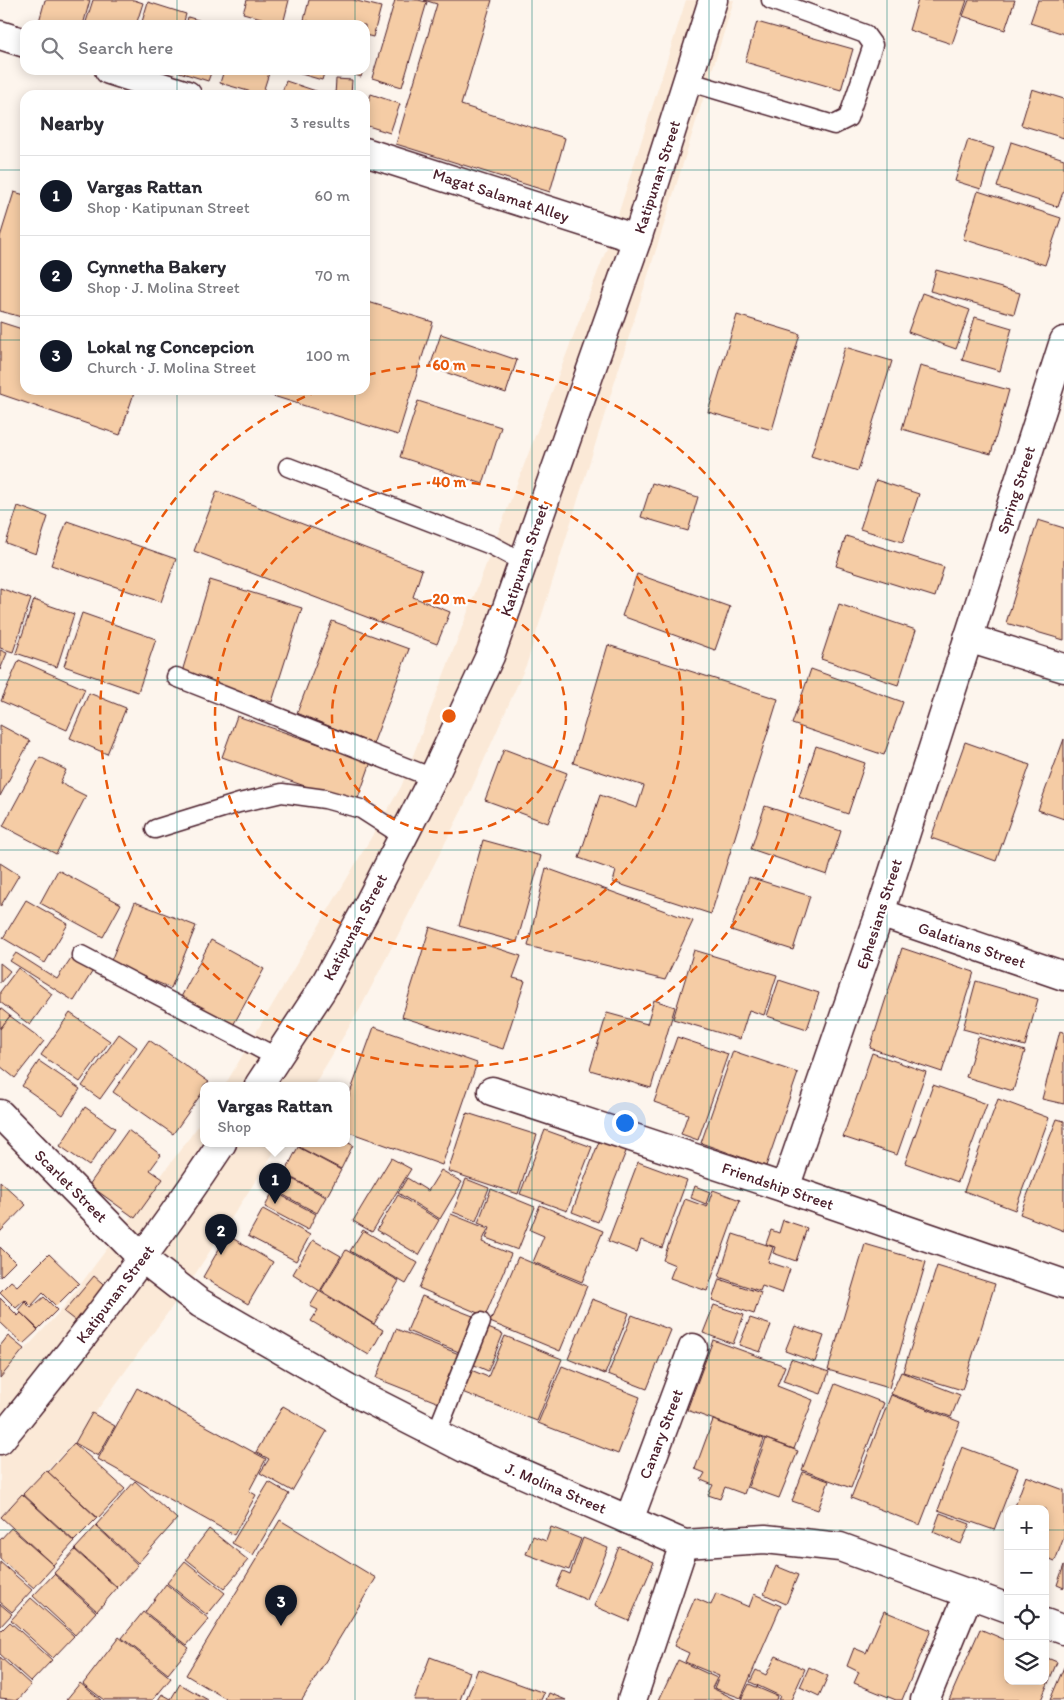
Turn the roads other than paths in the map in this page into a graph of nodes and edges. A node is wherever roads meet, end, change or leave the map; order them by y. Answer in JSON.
{"nodes":[{"id":1,"x":713,"y":0,"type":"edge"},
{"id":2,"x":771,"y":0,"type":"edge"},
{"id":3,"x":0,"y":35,"type":"edge"},
{"id":4,"x":20,"y":41,"type":"edge"},
{"id":5,"x":125,"y":75,"type":"edge"},
{"id":6,"x":687,"y":81,"type":"junction"},
{"id":7,"x":171,"y":90,"type":"edge"},
{"id":8,"x":370,"y":154,"type":"edge"},
{"id":9,"x":637,"y":239,"type":"junction"},
{"id":10,"x":1064,"y":341,"type":"edge"},
{"id":11,"x":288,"y":466,"type":"dead end"},
{"id":12,"x":523,"y":562,"type":"junction"},
{"id":13,"x":968,"y":638,"type":"junction"},
{"id":14,"x":1064,"y":668,"type":"edge"},
{"id":15,"x":176,"y":677,"type":"dead end"},
{"id":16,"x":434,"y":778,"type":"junction"},
{"id":17,"x":155,"y":829,"type":"dead end"},
{"id":18,"x":403,"y":836,"type":"junction"},
{"id":19,"x":880,"y":913,"type":"junction"},
{"id":20,"x":81,"y":955,"type":"dead end"},
{"id":21,"x":1064,"y":976,"type":"edge"},
{"id":22,"x":276,"y":1057,"type":"junction"},
{"id":23,"x":261,"y":1082,"type":"edge"},
{"id":24,"x":492,"y":1091,"type":"dead end"},
{"id":25,"x":0,"y":1114,"type":"edge"},
{"id":26,"x":219,"y":1147,"type":"edge"},
{"id":27,"x":785,"y":1188,"type":"junction"},
{"id":28,"x":142,"y":1258,"type":"junction"},
{"id":29,"x":1064,"y":1284,"type":"edge"},
{"id":30,"x":481,"y":1322,"type":"dead end"},
{"id":31,"x":693,"y":1348,"type":"dead end"},
{"id":32,"x":436,"y":1434,"type":"junction"},
{"id":33,"x":0,"y":1440,"type":"edge"},
{"id":34,"x":629,"y":1520,"type":"junction"},
{"id":35,"x":684,"y":1544,"type":"junction"},
{"id":36,"x":970,"y":1593,"type":"junction"},
{"id":37,"x":1004,"y":1606,"type":"edge"},
{"id":38,"x":1049,"y":1624,"type":"edge"},
{"id":39,"x":1064,"y":1630,"type":"edge"},
{"id":40,"x":632,"y":1700,"type":"edge"},
{"id":41,"x":925,"y":1700,"type":"edge"}],
"edges":[{"from":1,"to":6,"type":"street","name":"Katipunan Street"},
{"from":2,"to":6,"type":"lane"},
{"from":3,"to":4,"type":"street"},
{"from":5,"to":7,"type":"street"},
{"from":6,"to":9,"type":"street","name":"Katipunan Street"},
{"from":8,"to":9,"type":"street","name":"Magat Salamat Alley"},
{"from":9,"to":12,"type":"street","name":"Katipunan Street"},
{"from":10,"to":13,"type":"street","name":"Spring Street"},
{"from":11,"to":12,"type":"lane"},
{"from":12,"to":16,"type":"street","name":"Katipunan Street"},
{"from":13,"to":14,"type":"street"},
{"from":13,"to":19,"type":"street","name":"Ephesians Street"},
{"from":15,"to":16,"type":"lane"},
{"from":16,"to":18,"type":"street","name":"Katipunan Street"},
{"from":17,"to":18,"type":"lane"},
{"from":18,"to":22,"type":"street","name":"Katipunan Street"},
{"from":19,"to":21,"type":"street","name":"Galatians Street"},
{"from":19,"to":27,"type":"street","name":"Ephesians Street"},
{"from":20,"to":22,"type":"lane"},
{"from":22,"to":23,"type":"street","name":"Katipunan Street"},
{"from":24,"to":27,"type":"street","name":"Friendship Street"},
{"from":25,"to":28,"type":"street","name":"Scarlet Street"},
{"from":26,"to":28,"type":"street","name":"Katipunan Street"},
{"from":27,"to":29,"type":"street","name":"Friendship Street"},
{"from":28,"to":32,"type":"street","name":"J. Molina Street"},
{"from":28,"to":33,"type":"street","name":"Katipunan Street"},
{"from":30,"to":32,"type":"lane"},
{"from":31,"to":34,"type":"street","name":"Canary Street"},
{"from":32,"to":34,"type":"street","name":"J. Molina Street"},
{"from":34,"to":35,"type":"street","name":"J. Molina Street"},
{"from":35,"to":36,"type":"street","name":"J. Molina Street"},
{"from":35,"to":40,"type":"street"},
{"from":36,"to":37,"type":"street","name":"J. Molina Street"},
{"from":36,"to":41,"type":"street"},
{"from":38,"to":39,"type":"street"}]}
